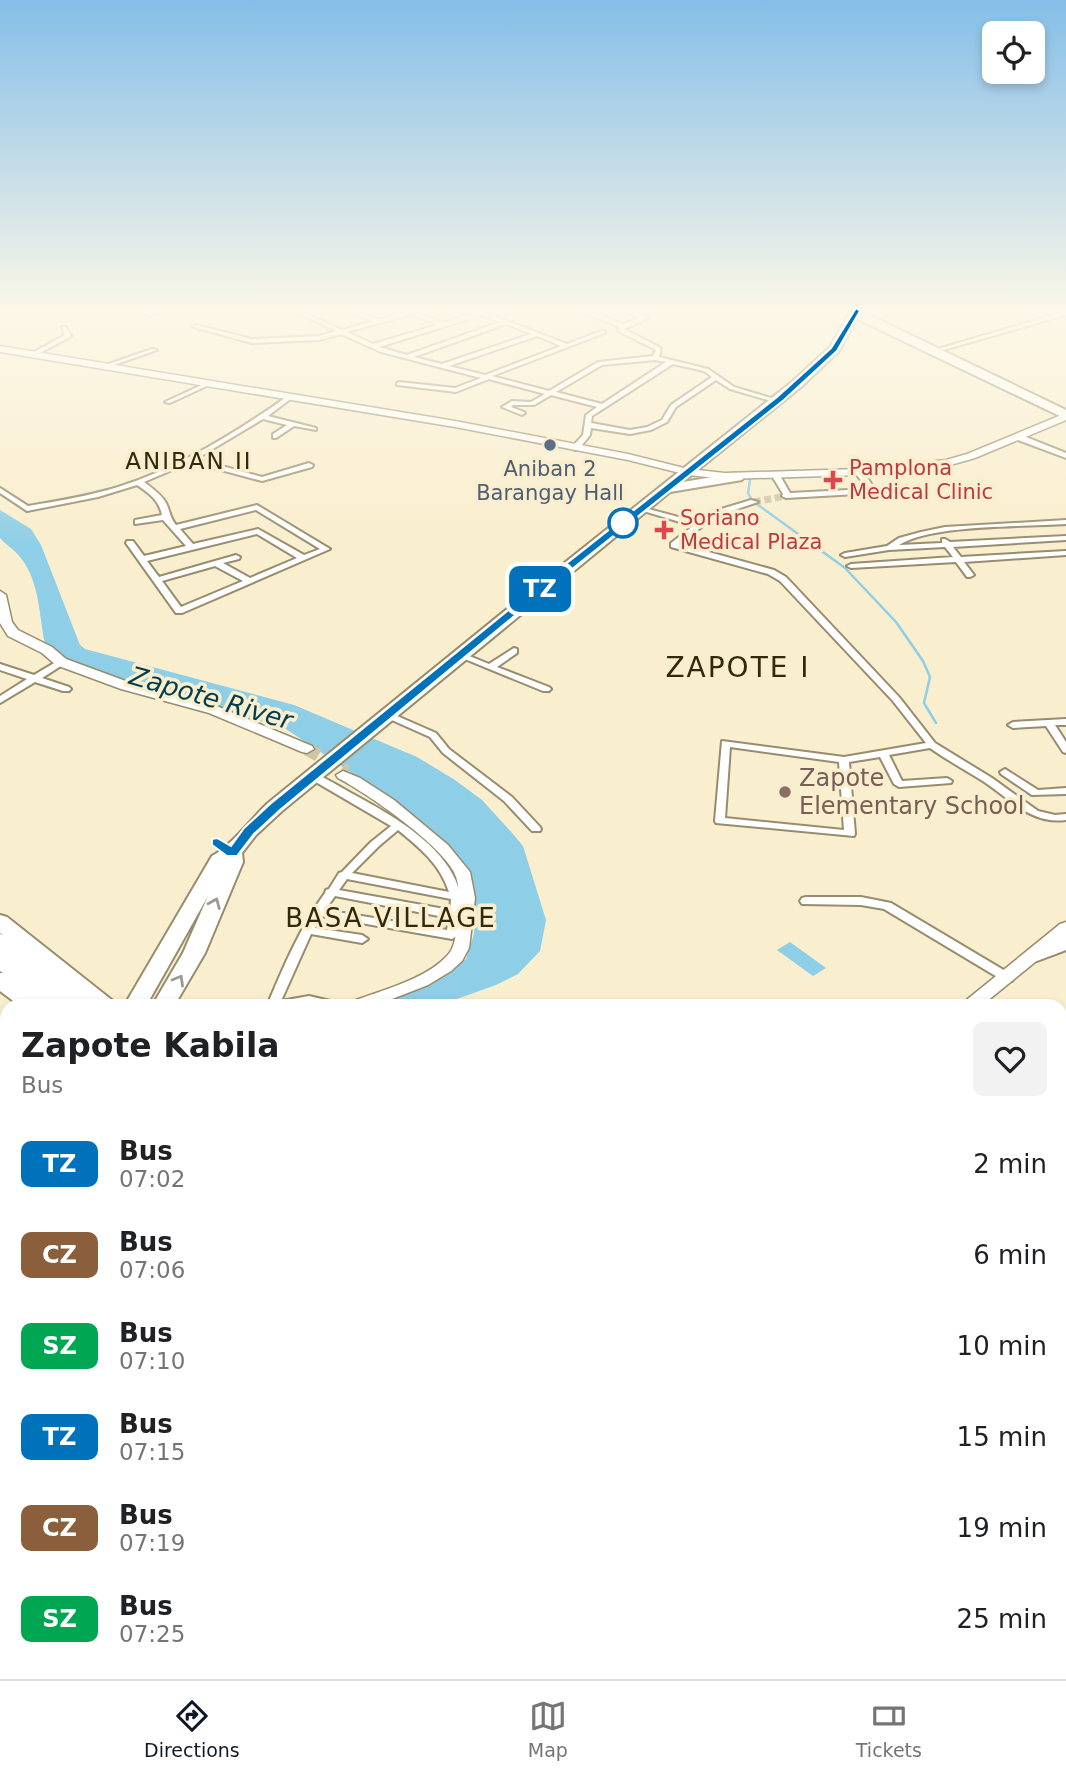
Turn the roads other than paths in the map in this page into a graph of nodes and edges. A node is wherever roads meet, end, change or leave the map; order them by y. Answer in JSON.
{"nodes":[{"id":1,"x":196,"y":389,"type":"edge"},
{"id":2,"x":246,"y":389,"type":"edge"},
{"id":3,"x":539,"y":389,"type":"edge"},
{"id":4,"x":555,"y":389,"type":"edge"},
{"id":5,"x":628,"y":389,"type":"edge"},
{"id":6,"x":698,"y":389,"type":"edge"},
{"id":7,"x":737,"y":389,"type":"edge"},
{"id":8,"x":791,"y":389,"type":"edge"},
{"id":9,"x":1011,"y":389,"type":"edge"},
{"id":10,"x":1026,"y":389,"type":"edge"},
{"id":11,"x":550,"y":392,"type":"junction"},
{"id":12,"x":290,"y":397,"type":"junction"},
{"id":13,"x":778,"y":401,"type":"junction"},
{"id":14,"x":168,"y":402,"type":"dead end"},
{"id":15,"x":602,"y":406,"type":"junction"},
{"id":16,"x":1066,"y":408,"type":"edge"},
{"id":17,"x":522,"y":414,"type":"dead end"},
{"id":18,"x":1066,"y":416,"type":"edge"},
{"id":19,"x":262,"y":417,"type":"junction"},
{"id":20,"x":1066,"y":422,"type":"edge"},
{"id":21,"x":293,"y":424,"type":"junction"},
{"id":22,"x":1047,"y":424,"type":"junction"},
{"id":23,"x":588,"y":425,"type":"junction"},
{"id":24,"x":314,"y":429,"type":"dead end"},
{"id":25,"x":276,"y":436,"type":"dead end"},
{"id":26,"x":1018,"y":437,"type":"junction"},
{"id":27,"x":575,"y":448,"type":"junction"},
{"id":28,"x":1066,"y":456,"type":"edge"},
{"id":29,"x":189,"y":459,"type":"junction"},
{"id":30,"x":309,"y":465,"type":"dead end"},
{"id":31,"x":688,"y":472,"type":"junction"},
{"id":32,"x":859,"y":472,"type":"junction"},
{"id":33,"x":776,"y":476,"type":"junction"},
{"id":34,"x":737,"y":477,"type":"junction"},
{"id":35,"x":138,"y":482,"type":"junction"},
{"id":36,"x":0,"y":491,"type":"edge"},
{"id":37,"x":89,"y":496,"type":"junction"},
{"id":38,"x":657,"y":496,"type":"junction"},
{"id":39,"x":754,"y":502,"type":"tunnel mouth"},
{"id":40,"x":98,"y":505,"type":"dead end"},
{"id":41,"x":641,"y":509,"type":"junction"},
{"id":42,"x":165,"y":517,"type":"junction"},
{"id":43,"x":1066,"y":522,"type":"edge"},
{"id":44,"x":138,"y":523,"type":"dead end"},
{"id":45,"x":698,"y":525,"type":"junction"},
{"id":46,"x":1037,"y":525,"type":"junction"},
{"id":47,"x":174,"y":528,"type":"junction"},
{"id":48,"x":936,"y":530,"type":"junction"},
{"id":49,"x":1066,"y":538,"type":"edge"},
{"id":50,"x":1051,"y":539,"type":"junction"},
{"id":51,"x":130,"y":543,"type":"dead end"},
{"id":52,"x":948,"y":545,"type":"junction"},
{"id":53,"x":191,"y":547,"type":"junction"},
{"id":54,"x":890,"y":548,"type":"junction"},
{"id":55,"x":1065,"y":553,"type":"edge"},
{"id":56,"x":845,"y":555,"type":"dead end"},
{"id":57,"x":236,"y":557,"type":"dead end"},
{"id":58,"x":303,"y":558,"type":"junction"},
{"id":59,"x":143,"y":559,"type":"junction"},
{"id":60,"x":959,"y":560,"type":"junction"},
{"id":61,"x":216,"y":563,"type":"junction"},
{"id":62,"x":851,"y":566,"type":"dead end"},
{"id":63,"x":970,"y":575,"type":"dead end"},
{"id":64,"x":158,"y":580,"type":"junction"},
{"id":65,"x":247,"y":580,"type":"junction"},
{"id":66,"x":0,"y":595,"type":"edge"},
{"id":67,"x":514,"y":652,"type":"dead end"},
{"id":68,"x":459,"y":655,"type":"junction"},
{"id":69,"x":61,"y":662,"type":"junction"},
{"id":70,"x":0,"y":667,"type":"edge"},
{"id":71,"x":490,"y":667,"type":"junction"},
{"id":72,"x":35,"y":680,"type":"junction"},
{"id":73,"x":66,"y":689,"type":"dead end"},
{"id":74,"x":546,"y":690,"type":"dead end"},
{"id":75,"x":0,"y":700,"type":"edge"},
{"id":76,"x":388,"y":716,"type":"junction"},
{"id":77,"x":1066,"y":722,"type":"edge"},
{"id":78,"x":1049,"y":723,"type":"junction"},
{"id":79,"x":1013,"y":725,"type":"dead end"},
{"id":80,"x":932,"y":745,"type":"junction"},
{"id":81,"x":304,"y":749,"type":"tunnel mouth"},
{"id":82,"x":1066,"y":750,"type":"edge"},
{"id":83,"x":884,"y":754,"type":"junction"},
{"id":84,"x":844,"y":760,"type":"junction"},
{"id":85,"x":343,"y":771,"type":"junction"},
{"id":86,"x":1005,"y":772,"type":"dead end"},
{"id":87,"x":313,"y":776,"type":"junction"},
{"id":88,"x":947,"y":781,"type":"dead end"},
{"id":89,"x":1066,"y":791,"type":"edge"},
{"id":90,"x":1066,"y":817,"type":"edge"},
{"id":91,"x":397,"y":826,"type":"junction"},
{"id":92,"x":536,"y":829,"type":"dead end"},
{"id":93,"x":232,"y":853,"type":"junction"},
{"id":94,"x":343,"y":875,"type":"junction"},
{"id":95,"x":330,"y":892,"type":"junction"},
{"id":96,"x":456,"y":897,"type":"junction"},
{"id":97,"x":806,"y":901,"type":"dead end"},
{"id":98,"x":318,"y":912,"type":"junction"},
{"id":99,"x":455,"y":915,"type":"junction"},
{"id":100,"x":0,"y":922,"type":"edge"},
{"id":101,"x":1066,"y":928,"type":"edge"},
{"id":102,"x":307,"y":930,"type":"junction"},
{"id":103,"x":362,"y":939,"type":"dead end"},
{"id":104,"x":0,"y":941,"type":"edge"},
{"id":105,"x":1066,"y":943,"type":"edge"},
{"id":106,"x":1038,"y":954,"type":"junction"},
{"id":107,"x":0,"y":960,"type":"edge"},
{"id":108,"x":1008,"y":978,"type":"junction"},
{"id":109,"x":0,"y":980,"type":"edge"},
{"id":110,"x":148,"y":984,"type":"junction"},
{"id":111,"x":25,"y":999,"type":"edge"},
{"id":112,"x":47,"y":999,"type":"edge"},
{"id":113,"x":86,"y":999,"type":"edge"},
{"id":114,"x":87,"y":999,"type":"edge"},
{"id":115,"x":123,"y":999,"type":"edge"},
{"id":116,"x":139,"y":999,"type":"edge"},
{"id":117,"x":167,"y":999,"type":"edge"},
{"id":118,"x":277,"y":999,"type":"edge"},
{"id":119,"x":374,"y":999,"type":"edge"},
{"id":120,"x":980,"y":999,"type":"edge"}],
"edges":[{"from":1,"to":14,"type":"street"},
{"from":2,"to":12,"type":"main road"},
{"from":3,"to":11,"type":"street"},
{"from":4,"to":11,"type":"street"},
{"from":5,"to":15,"type":"street"},
{"from":6,"to":23,"type":"street"},
{"from":7,"to":13,"type":"street"},
{"from":8,"to":13,"type":"highway"},
{"from":9,"to":18,"type":"highway"},
{"from":10,"to":16,"type":"highway"},
{"from":11,"to":15,"type":"street"},
{"from":11,"to":17,"type":"street"},
{"from":12,"to":19,"type":"street"},
{"from":12,"to":27,"type":"main road"},
{"from":13,"to":31,"type":"highway"},
{"from":15,"to":23,"type":"street"},
{"from":18,"to":22,"type":"main road"},
{"from":19,"to":21,"type":"street"},
{"from":19,"to":29,"type":"street"},
{"from":20,"to":22,"type":"highway"},
{"from":21,"to":24,"type":"street"},
{"from":21,"to":25,"type":"street"},
{"from":22,"to":26,"type":"main road"},
{"from":23,"to":27,"type":"street"},
{"from":26,"to":28,"type":"street"},
{"from":26,"to":32,"type":"main road"},
{"from":27,"to":31,"type":"main road"},
{"from":29,"to":30,"type":"street"},
{"from":29,"to":35,"type":"street"},
{"from":31,"to":34,"type":"main road"},
{"from":31,"to":38,"type":"highway"},
{"from":32,"to":33,"type":"main road"},
{"from":32,"to":33,"type":"street"},
{"from":33,"to":34,"type":"main road"},
{"from":34,"to":38,"type":"highway"},
{"from":35,"to":37,"type":"street"},
{"from":35,"to":42,"type":"street"},
{"from":36,"to":37,"type":"street"},
{"from":37,"to":40,"type":"street"},
{"from":38,"to":41,"type":"highway"},
{"from":39,"to":45,"type":"street"},
{"from":41,"to":45,"type":"street"},
{"from":41,"to":68,"type":"highway"},
{"from":42,"to":44,"type":"street"},
{"from":42,"to":47,"type":"street"},
{"from":43,"to":46,"type":"street"},
{"from":45,"to":80,"type":"street"},
{"from":46,"to":48,"type":"street"},
{"from":46,"to":50,"type":"street"},
{"from":47,"to":53,"type":"street"},
{"from":47,"to":58,"type":"street"},
{"from":48,"to":52,"type":"street"},
{"from":48,"to":54,"type":"street"},
{"from":49,"to":50,"type":"street"},
{"from":50,"to":52,"type":"street"},
{"from":50,"to":55,"type":"street"},
{"from":51,"to":59,"type":"street"},
{"from":52,"to":54,"type":"street"},
{"from":52,"to":60,"type":"street"},
{"from":53,"to":58,"type":"street"},
{"from":53,"to":59,"type":"street"},
{"from":54,"to":56,"type":"street"},
{"from":55,"to":60,"type":"street"},
{"from":57,"to":61,"type":"street"},
{"from":58,"to":65,"type":"street"},
{"from":59,"to":64,"type":"street"},
{"from":60,"to":62,"type":"street"},
{"from":60,"to":63,"type":"street"},
{"from":61,"to":64,"type":"street"},
{"from":61,"to":65,"type":"street"},
{"from":64,"to":65,"type":"street"},
{"from":66,"to":69,"type":"main road"},
{"from":67,"to":71,"type":"street"},
{"from":68,"to":71,"type":"street"},
{"from":68,"to":76,"type":"highway"},
{"from":69,"to":72,"type":"street"},
{"from":69,"to":81,"type":"main road"},
{"from":70,"to":72,"type":"street"},
{"from":71,"to":74,"type":"street"},
{"from":72,"to":73,"type":"street"},
{"from":72,"to":75,"type":"street"},
{"from":76,"to":85,"type":"highway"},
{"from":76,"to":92,"type":"street"},
{"from":77,"to":78,"type":"street"},
{"from":78,"to":79,"type":"street"},
{"from":78,"to":82,"type":"street"},
{"from":80,"to":83,"type":"street"},
{"from":80,"to":90,"type":"street"},
{"from":83,"to":84,"type":"street"},
{"from":83,"to":88,"type":"street"},
{"from":84,"to":84,"type":"street"},
{"from":85,"to":87,"type":"highway"},
{"from":85,"to":119,"type":"main road"},
{"from":86,"to":89,"type":"street"},
{"from":87,"to":91,"type":"street"},
{"from":87,"to":93,"type":"highway"},
{"from":91,"to":94,"type":"street"},
{"from":91,"to":96,"type":"street"},
{"from":93,"to":110,"type":"highway"},
{"from":117,"to":93,"type":"highway","one_way":true},
{"from":94,"to":95,"type":"street"},
{"from":94,"to":96,"type":"street"},
{"from":95,"to":98,"type":"street"},
{"from":95,"to":99,"type":"street"},
{"from":96,"to":99,"type":"street"},
{"from":97,"to":108,"type":"street"},
{"from":98,"to":99,"type":"street"},
{"from":98,"to":102,"type":"street"},
{"from":100,"to":114,"type":"highway"},
{"from":101,"to":106,"type":"main road"},
{"from":102,"to":103,"type":"street"},
{"from":102,"to":118,"type":"street"},
{"from":104,"to":113,"type":"highway"},
{"from":105,"to":106,"type":"highway"},
{"from":106,"to":108,"type":"main road"},
{"from":107,"to":112,"type":"highway"},
{"from":108,"to":120,"type":"main road"},
{"from":109,"to":111,"type":"highway"},
{"from":110,"to":115,"type":"highway"},
{"from":110,"to":116,"type":"highway"}]}
